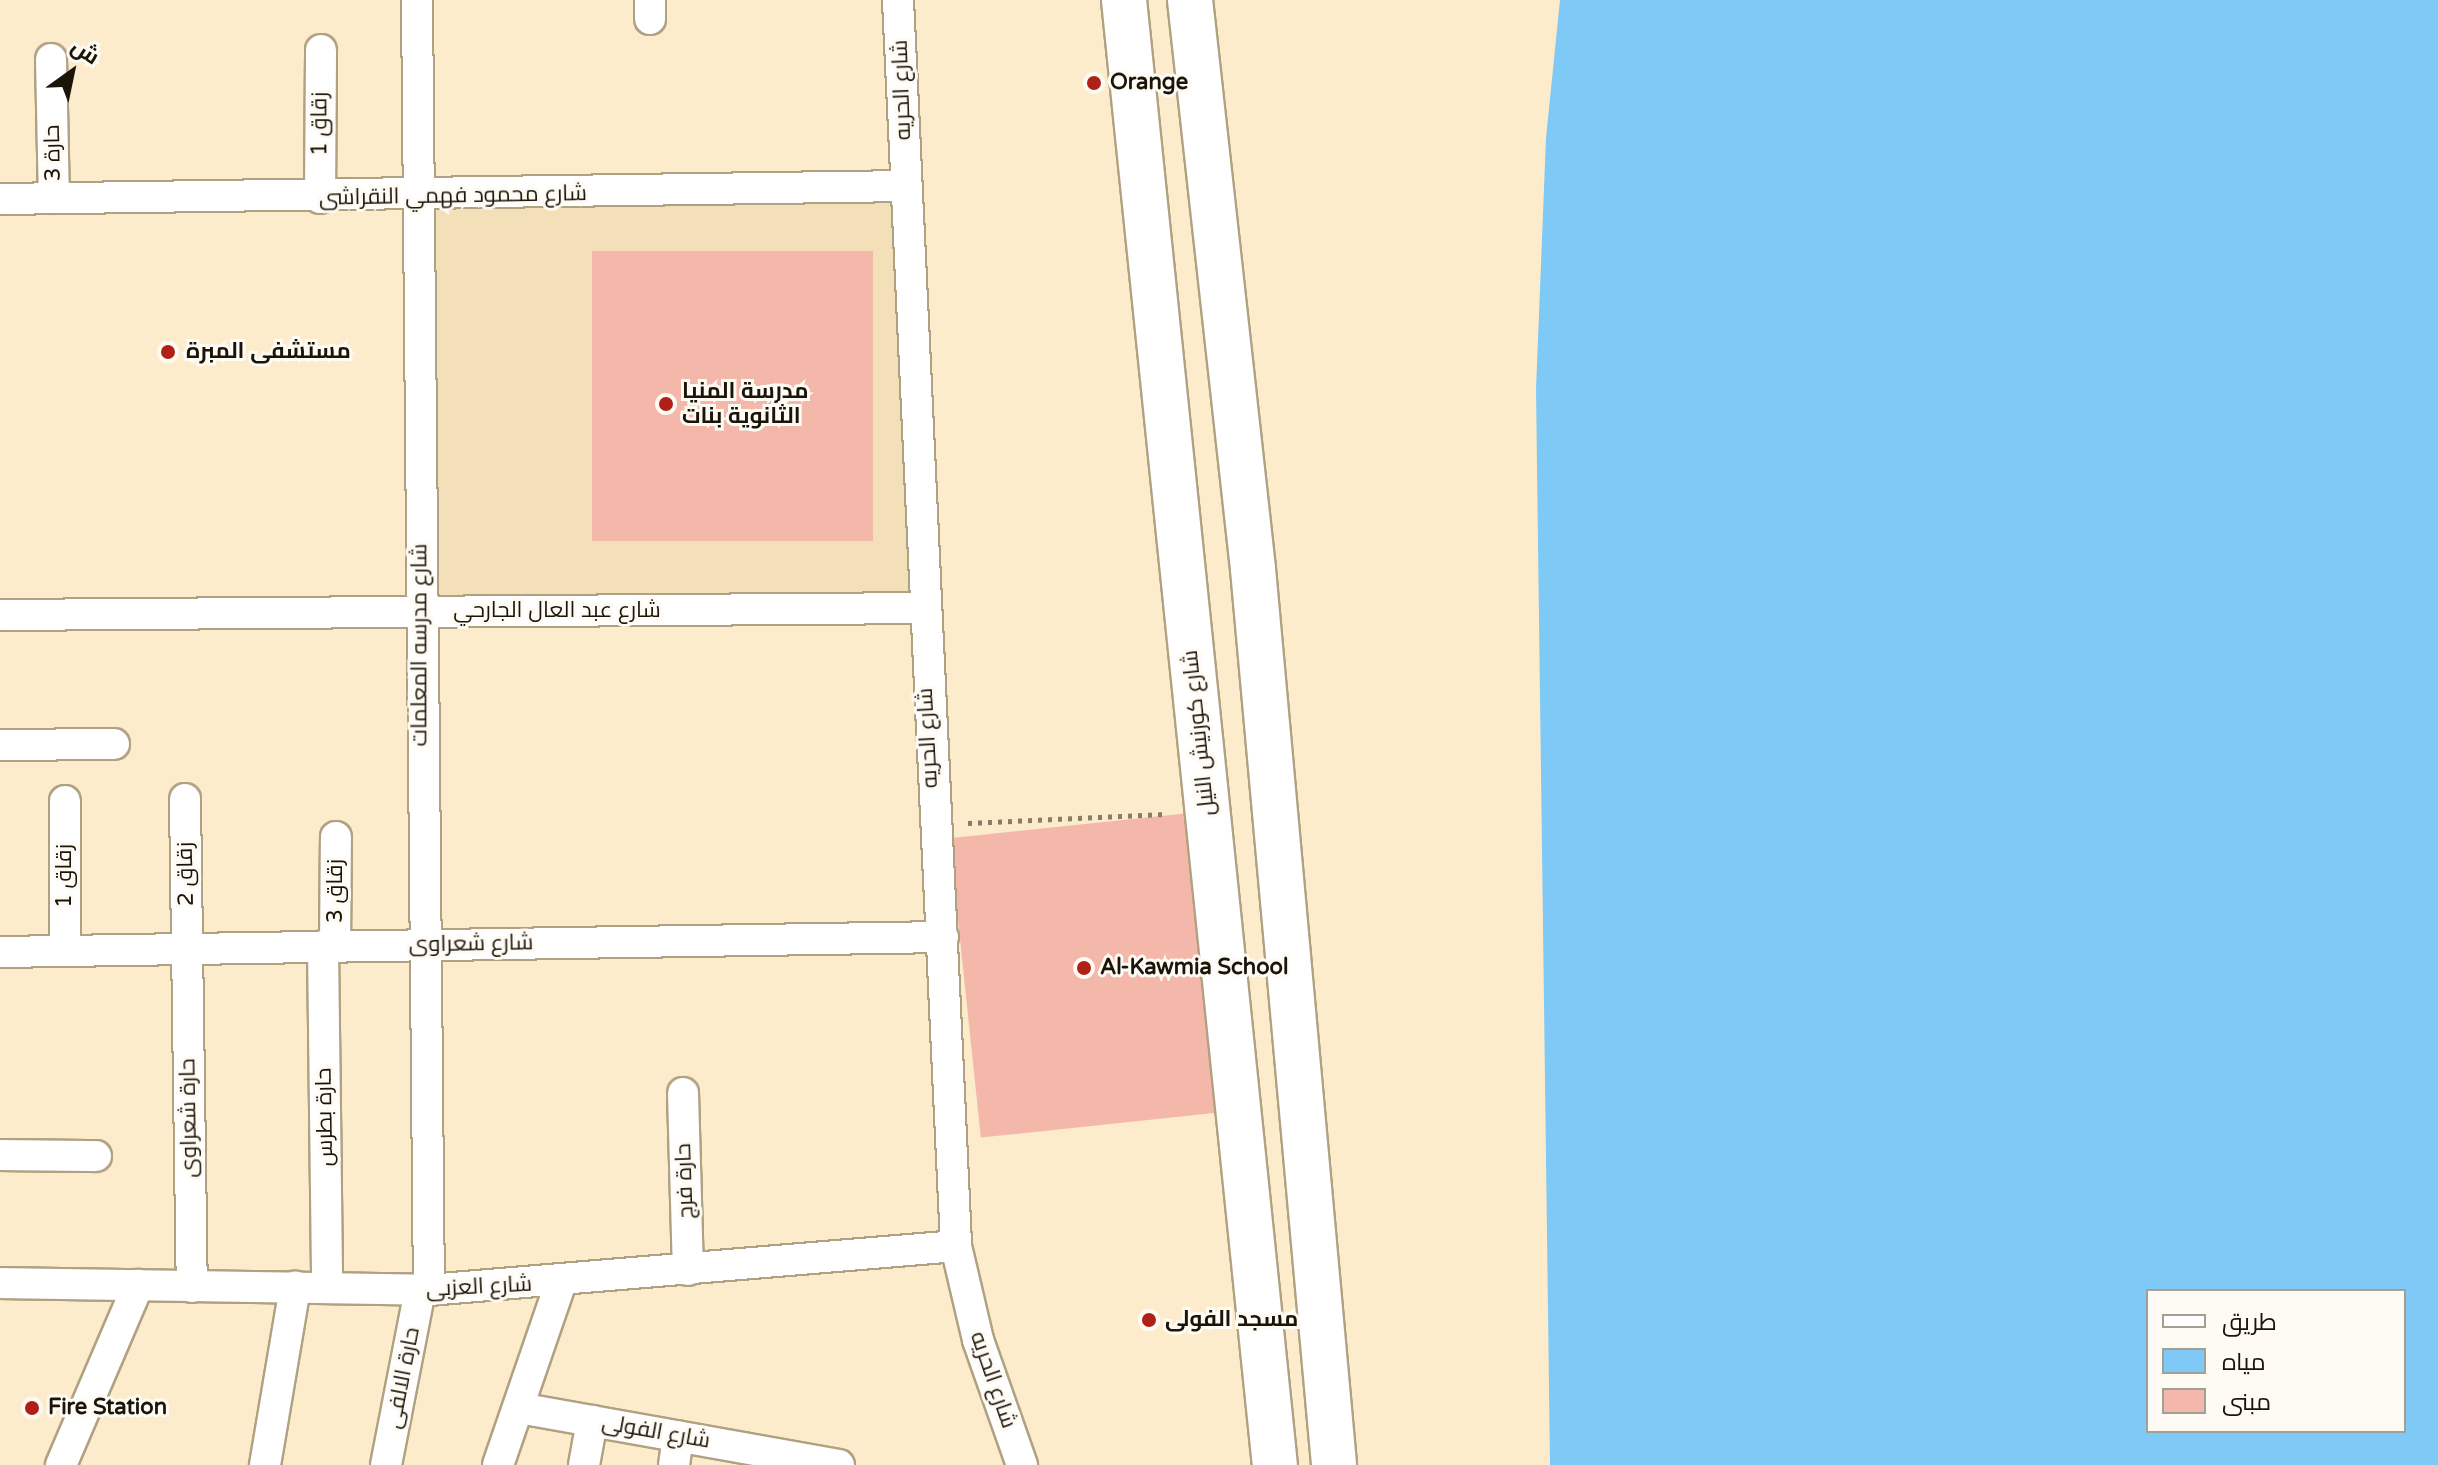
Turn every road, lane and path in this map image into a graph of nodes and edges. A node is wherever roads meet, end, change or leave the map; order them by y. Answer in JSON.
{"nodes":[{"id":1,"x":417,"y":0,"type":"edge"},
{"id":2,"x":898,"y":0,"type":"edge"},
{"id":3,"x":1124,"y":0,"type":"edge"},
{"id":4,"x":1190,"y":0,"type":"edge"},
{"id":5,"x":321,"y":50,"type":"dead end"},
{"id":6,"x":51,"y":59,"type":"dead end"},
{"id":7,"x":906,"y":186,"type":"junction"},
{"id":8,"x":54,"y":198,"type":"junction"},
{"id":9,"x":320,"y":198,"type":"junction"},
{"id":10,"x":418,"y":198,"type":"junction"},
{"id":11,"x":0,"y":199,"type":"edge"},
{"id":12,"x":922,"y":608,"type":"junction"},
{"id":13,"x":419,"y":612,"type":"junction"},
{"id":14,"x":0,"y":615,"type":"edge"},
{"id":15,"x":114,"y":744,"type":"dead end"},
{"id":16,"x":0,"y":745,"type":"edge"},
{"id":17,"x":185,"y":799,"type":"dead end"},
{"id":18,"x":65,"y":801,"type":"dead end"},
{"id":19,"x":1207,"y":812,"type":"junction"},
{"id":20,"x":932,"y":825,"type":"junction"},
{"id":21,"x":336,"y":837,"type":"dead end"},
{"id":22,"x":943,"y":937,"type":"junction"},
{"id":23,"x":421,"y":944,"type":"junction"},
{"id":24,"x":329,"y":946,"type":"junction"},
{"id":25,"x":187,"y":949,"type":"junction"},
{"id":26,"x":65,"y":951,"type":"junction"},
{"id":27,"x":0,"y":952,"type":"edge"},
{"id":28,"x":683,"y":1093,"type":"dead end"},
{"id":29,"x":0,"y":1155,"type":"edge"},
{"id":30,"x":96,"y":1156,"type":"dead end"},
{"id":31,"x":956,"y":1246,"type":"junction"},
{"id":32,"x":688,"y":1270,"type":"junction"},
{"id":33,"x":561,"y":1282,"type":"junction"},
{"id":34,"x":0,"y":1283,"type":"edge"},
{"id":35,"x":138,"y":1285,"type":"junction"},
{"id":36,"x":192,"y":1287,"type":"junction"},
{"id":37,"x":295,"y":1287,"type":"junction"},
{"id":38,"x":327,"y":1288,"type":"junction"},
{"id":39,"x":424,"y":1290,"type":"junction"},
{"id":40,"x":519,"y":1408,"type":"junction"},
{"id":41,"x":592,"y":1421,"type":"junction"},
{"id":42,"x":676,"y":1451,"type":"edge"},
{"id":43,"x":743,"y":1456,"type":"edge"},
{"id":44,"x":61,"y":1465,"type":"edge"},
{"id":45,"x":265,"y":1465,"type":"edge"},
{"id":46,"x":386,"y":1465,"type":"edge"},
{"id":47,"x":498,"y":1465,"type":"edge"},
{"id":48,"x":584,"y":1465,"type":"edge"},
{"id":49,"x":839,"y":1465,"type":"edge"},
{"id":50,"x":1022,"y":1465,"type":"edge"},
{"id":51,"x":1275,"y":1465,"type":"edge"},
{"id":52,"x":1334,"y":1465,"type":"edge"}],
"edges":[{"from":1,"to":10,"type":"street","name":"شارع مدرسه المعلمات"},
{"from":2,"to":7,"type":"street","name":"شارع الحريه"},
{"from":3,"to":19,"type":"main road","name":"شارع كورنيش النيل"},
{"from":4,"to":52,"type":"main road"},
{"from":5,"to":9,"type":"street","name":"زقاق 1"},
{"from":6,"to":8,"type":"street","name":"حارة 3"},
{"from":7,"to":10,"type":"street","name":"شارع محمود فهمي النقراشى"},
{"from":7,"to":12,"type":"street","name":"شارع الحريه"},
{"from":8,"to":9,"type":"street","name":"شارع محمود فهمي النقراشى"},
{"from":8,"to":11,"type":"street","name":"شارع محمود فهمي النقراشى"},
{"from":9,"to":10,"type":"street","name":"شارع محمود فهمي النقراشى"},
{"from":10,"to":13,"type":"street","name":"شارع مدرسه المعلمات"},
{"from":12,"to":13,"type":"street","name":"شارع عبد العال الجارحي"},
{"from":12,"to":20,"type":"street","name":"شارع الحريه"},
{"from":13,"to":14,"type":"street","name":"شارع عبد العال الجارحي"},
{"from":13,"to":23,"type":"street","name":"شارع مدرسه المعلمات"},
{"from":15,"to":16,"type":"street"},
{"from":17,"to":25,"type":"street","name":"زقاق 2"},
{"from":18,"to":26,"type":"street","name":"زقاق 1"},
{"from":19,"to":20,"type":"path"},
{"from":19,"to":51,"type":"main road","name":"شارع كورنيش النيل"},
{"from":20,"to":22,"type":"street","name":"شارع الحريه"},
{"from":21,"to":24,"type":"street","name":"زقاق 3"},
{"from":22,"to":23,"type":"street","name":"شارع شعراوى"},
{"from":22,"to":31,"type":"street","name":"شارع الحريه"},
{"from":23,"to":24,"type":"street","name":"شارع شعراوى"},
{"from":23,"to":39,"type":"street","name":"شارع مدرسه المعلمات"},
{"from":24,"to":25,"type":"street","name":"شارع شعراوى"},
{"from":24,"to":38,"type":"street","name":"حارة بطرس"},
{"from":25,"to":26,"type":"street","name":"شارع شعراوى"},
{"from":25,"to":36,"type":"street","name":"حارة شعراوى"},
{"from":26,"to":27,"type":"street","name":"شارع شعراوى"},
{"from":28,"to":32,"type":"street","name":"حارة فرج"},
{"from":29,"to":30,"type":"street"},
{"from":31,"to":32,"type":"street","name":"شارع العزبى"},
{"from":31,"to":50,"type":"street","name":"شارع الحريه"},
{"from":32,"to":33,"type":"street","name":"شارع العزبى"},
{"from":33,"to":39,"type":"street","name":"شارع العزبى"},
{"from":33,"to":40,"type":"street"},
{"from":34,"to":35,"type":"street","name":"شارع العزبى"},
{"from":35,"to":36,"type":"street","name":"شارع العزبى"},
{"from":35,"to":44,"type":"street"},
{"from":36,"to":37,"type":"street","name":"شارع العزبى"},
{"from":37,"to":38,"type":"street","name":"شارع العزبى"},
{"from":37,"to":45,"type":"street"},
{"from":38,"to":39,"type":"street","name":"شارع العزبى"},
{"from":39,"to":46,"type":"street","name":"حارة الالفى"},
{"from":40,"to":41,"type":"street","name":"شارع الفولى"},
{"from":40,"to":47,"type":"street"},
{"from":41,"to":42,"type":"street","name":"شارع الفولى"},
{"from":41,"to":48,"type":"street"},
{"from":42,"to":43,"type":"street","name":"شارع الفولى"},
{"from":43,"to":49,"type":"street","name":"شارع الفولى"}]}
